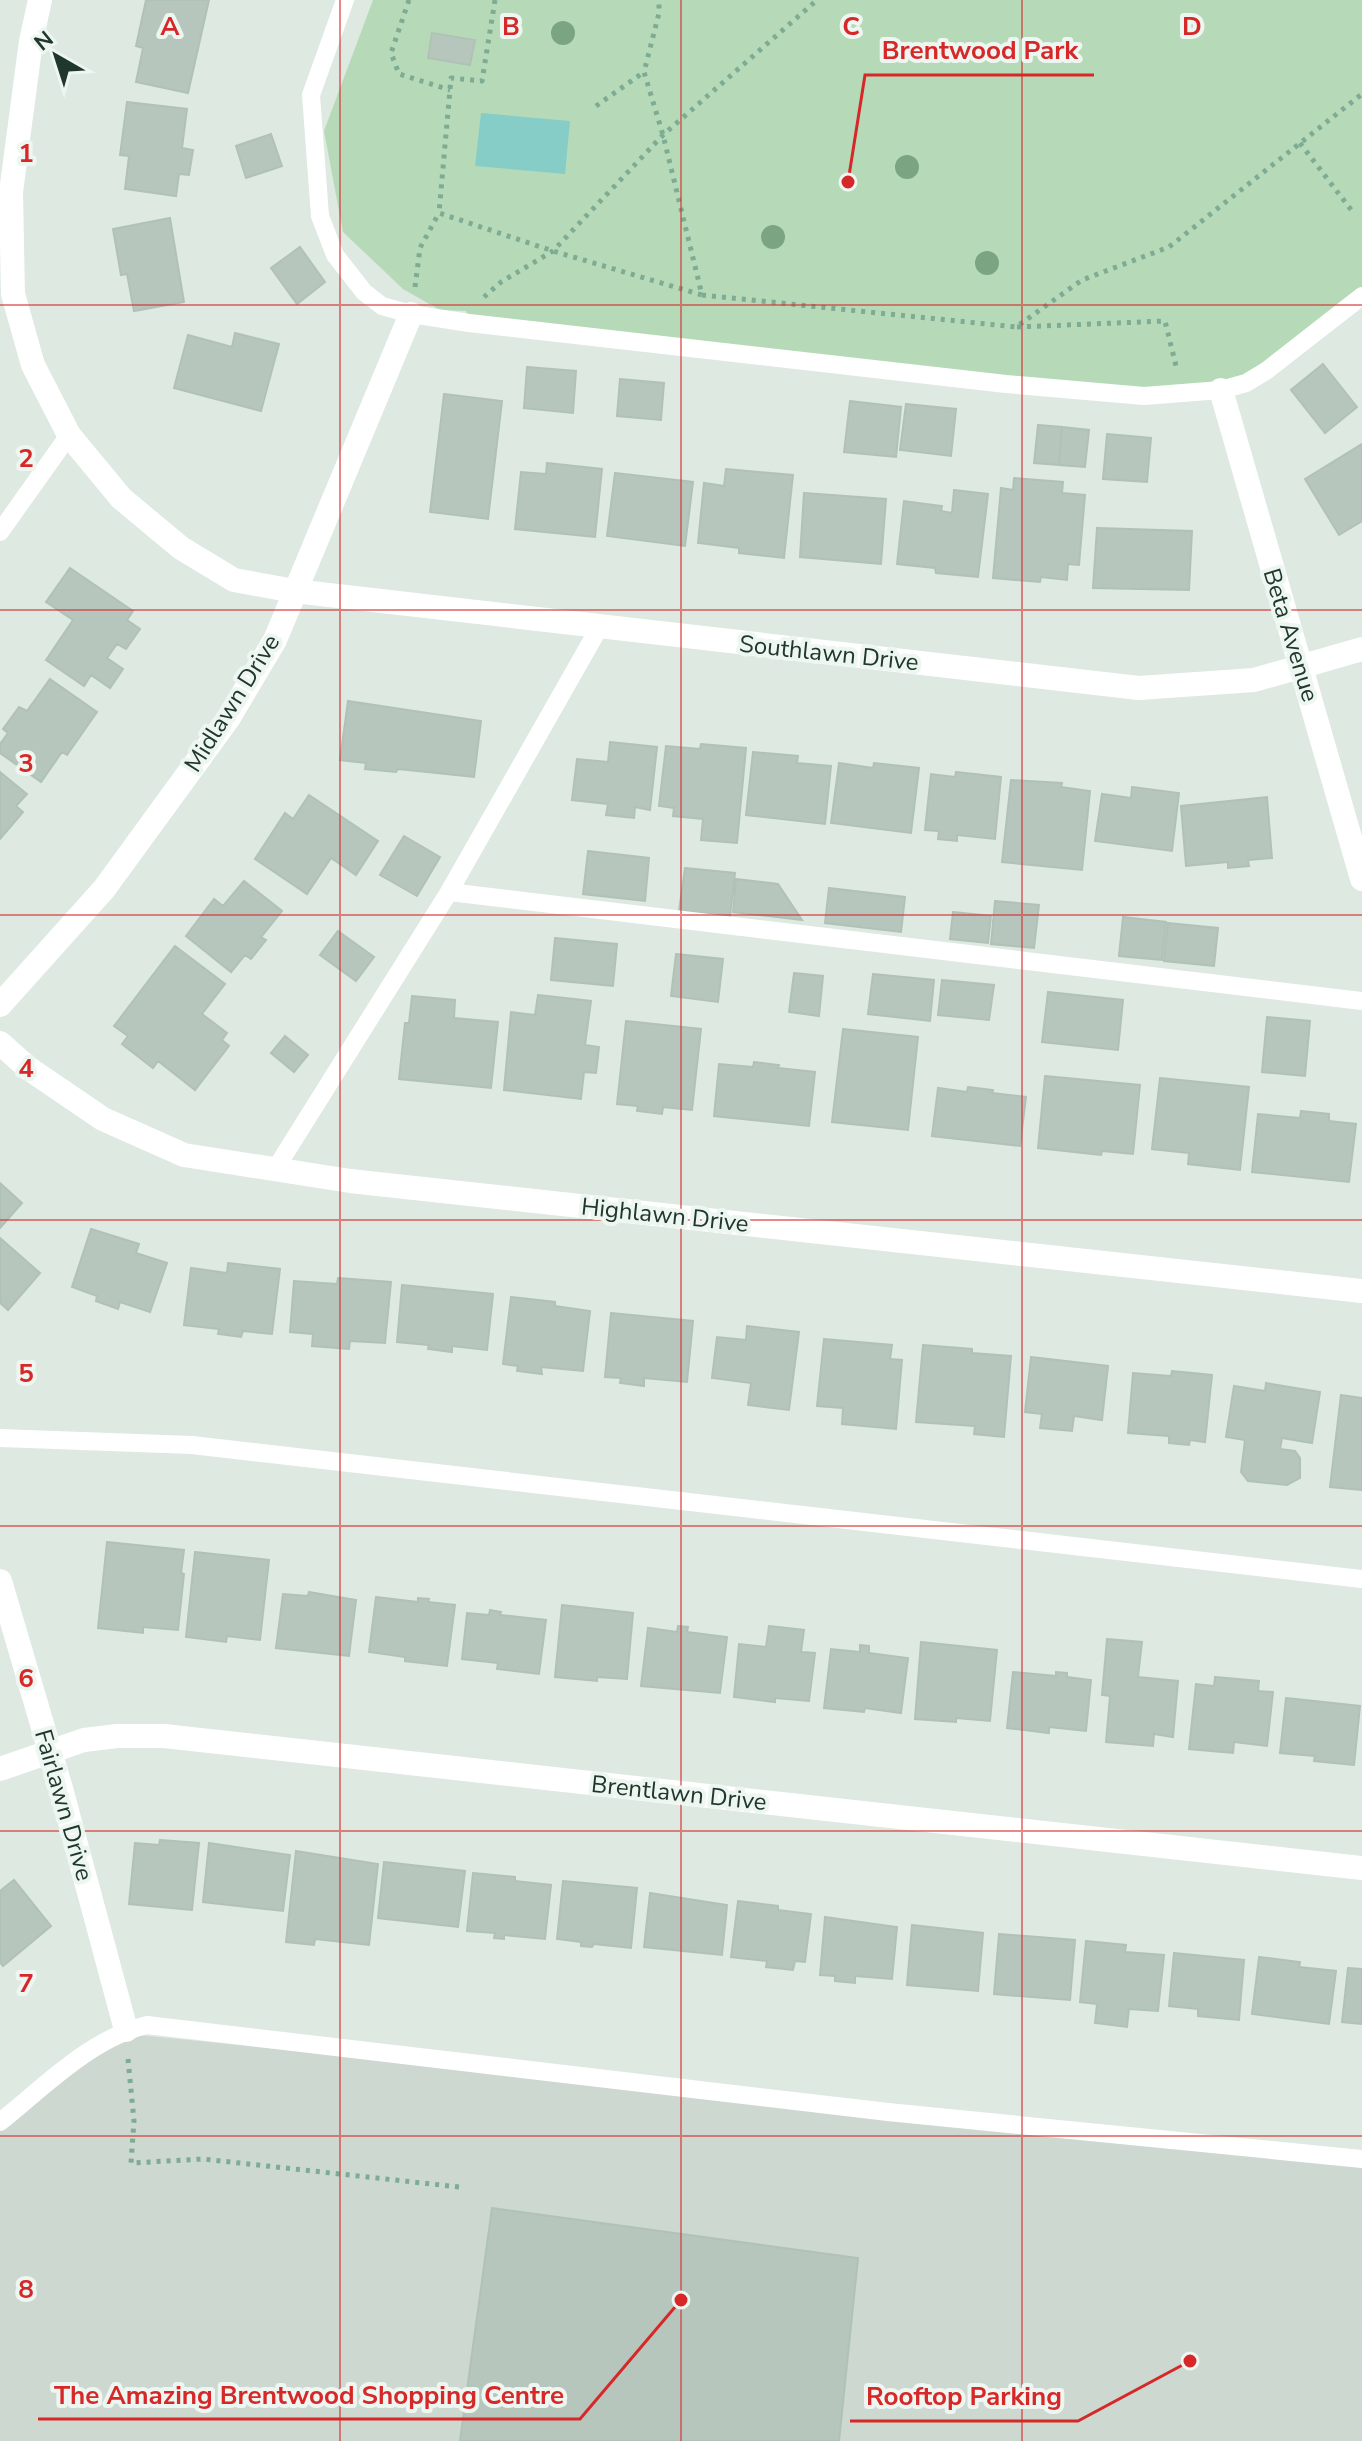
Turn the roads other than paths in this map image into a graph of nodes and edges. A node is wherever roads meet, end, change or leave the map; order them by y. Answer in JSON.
{"nodes":[{"id":1,"x":40,"y":0,"type":"edge"},
{"id":2,"x":345,"y":0,"type":"edge"},
{"id":3,"x":1362,"y":296,"type":"edge"},
{"id":4,"x":411,"y":314,"type":"junction"},
{"id":5,"x":1221,"y":390,"type":"junction"},
{"id":6,"x":69,"y":435,"type":"junction"},
{"id":7,"x":0,"y":532,"type":"edge"},
{"id":8,"x":294,"y":591,"type":"junction"},
{"id":9,"x":599,"y":628,"type":"junction"},
{"id":10,"x":1362,"y":649,"type":"edge"},
{"id":11,"x":1302,"y":668,"type":"junction"},
{"id":12,"x":1362,"y":879,"type":"edge"},
{"id":13,"x":449,"y":892,"type":"junction"},
{"id":14,"x":1362,"y":1001,"type":"edge"},
{"id":15,"x":0,"y":1005,"type":"edge"},
{"id":16,"x":0,"y":1043,"type":"edge"},
{"id":17,"x":276,"y":1168,"type":"junction"},
{"id":18,"x":1362,"y":1291,"type":"edge"},
{"id":19,"x":0,"y":1438,"type":"edge"},
{"id":20,"x":1362,"y":1579,"type":"edge"},
{"id":21,"x":0,"y":1581,"type":"edge"},
{"id":22,"x":49,"y":1751,"type":"junction"},
{"id":23,"x":0,"y":1769,"type":"edge"},
{"id":24,"x":1362,"y":1868,"type":"edge"},
{"id":25,"x":126,"y":2030,"type":"junction"},
{"id":26,"x":0,"y":2122,"type":"edge"},
{"id":27,"x":1362,"y":2159,"type":"edge"}],
"edges":[{"from":1,"to":6,"type":"street","name":"Southlawn Drive"},
{"from":2,"to":4,"type":"lane"},
{"from":3,"to":5,"type":"lane"},
{"from":4,"to":5,"type":"lane"},
{"from":4,"to":8,"type":"street","name":"Midlawn Drive"},
{"from":5,"to":11,"type":"street","name":"Beta Avenue"},
{"from":6,"to":7,"type":"lane"},
{"from":6,"to":8,"type":"street","name":"Southlawn Drive"},
{"from":8,"to":9,"type":"street","name":"Southlawn Drive"},
{"from":8,"to":15,"type":"street","name":"Midlawn Drive"},
{"from":9,"to":11,"type":"street","name":"Southlawn Drive"},
{"from":9,"to":13,"type":"lane"},
{"from":10,"to":11,"type":"street","name":"Southlawn Drive"},
{"from":11,"to":12,"type":"street","name":"Beta Avenue"},
{"from":13,"to":14,"type":"lane"},
{"from":13,"to":17,"type":"lane"},
{"from":16,"to":17,"type":"street","name":"Highlawn Drive"},
{"from":17,"to":18,"type":"street","name":"Highlawn Drive"},
{"from":19,"to":20,"type":"lane"},
{"from":21,"to":22,"type":"street","name":"Fairlawn Drive"},
{"from":22,"to":23,"type":"street","name":"Brentlawn Drive"},
{"from":22,"to":24,"type":"street","name":"Brentlawn Drive"},
{"from":22,"to":25,"type":"street","name":"Fairlawn Drive"},
{"from":25,"to":26,"type":"lane"},
{"from":25,"to":27,"type":"lane"}]}
